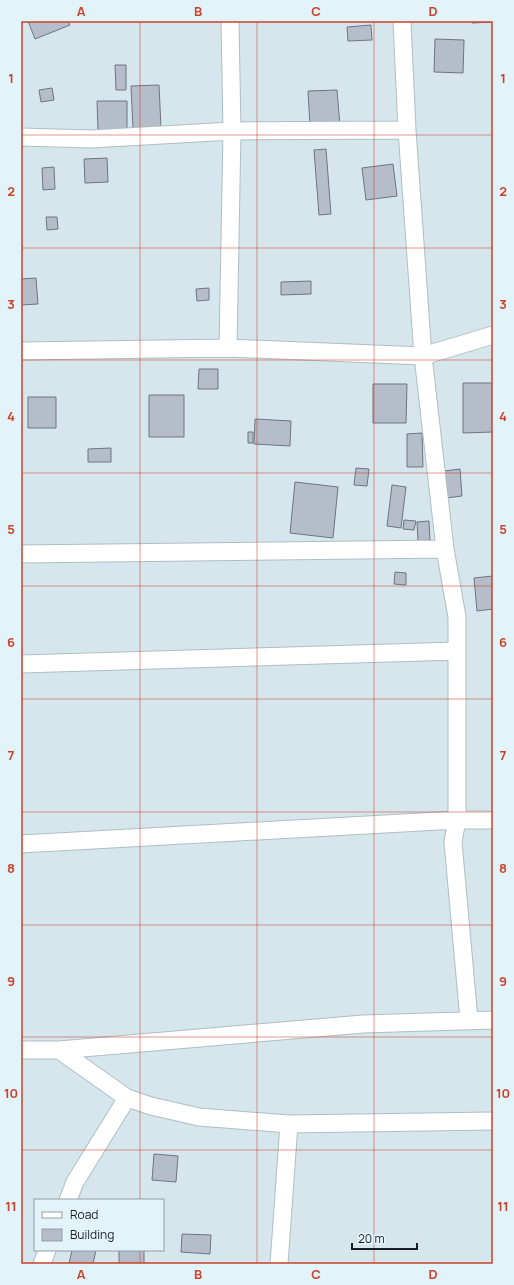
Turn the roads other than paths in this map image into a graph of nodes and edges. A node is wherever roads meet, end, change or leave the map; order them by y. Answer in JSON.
{"nodes":[{"id":1,"x":230,"y":21,"type":"edge"},
{"id":2,"x":402,"y":21,"type":"edge"},
{"id":3,"x":407,"y":130,"type":"junction"},
{"id":4,"x":232,"y":131,"type":"junction"},
{"id":5,"x":21,"y":137,"type":"edge"},
{"id":6,"x":493,"y":336,"type":"edge"},
{"id":7,"x":228,"y":348,"type":"junction"},
{"id":8,"x":21,"y":351,"type":"edge"},
{"id":9,"x":423,"y":356,"type":"junction"},
{"id":10,"x":445,"y":549,"type":"junction"},
{"id":11,"x":21,"y":554,"type":"edge"},
{"id":12,"x":457,"y":651,"type":"junction"},
{"id":13,"x":21,"y":664,"type":"edge"},
{"id":14,"x":457,"y":820,"type":"junction"},
{"id":15,"x":493,"y":820,"type":"edge"},
{"id":16,"x":21,"y":844,"type":"edge"},
{"id":17,"x":469,"y":1020,"type":"junction"},
{"id":18,"x":493,"y":1020,"type":"edge"},
{"id":19,"x":21,"y":1050,"type":"edge"},
{"id":20,"x":59,"y":1050,"type":"junction"},
{"id":21,"x":127,"y":1098,"type":"junction"},
{"id":22,"x":493,"y":1122,"type":"edge"},
{"id":23,"x":289,"y":1124,"type":"junction"},
{"id":24,"x":68,"y":1199,"type":"edge"},
{"id":25,"x":47,"y":1251,"type":"edge"},
{"id":26,"x":42,"y":1264,"type":"edge"},
{"id":27,"x":279,"y":1264,"type":"edge"}],
"edges":[{"from":1,"to":4,"type":"street"},
{"from":2,"to":3,"type":"street"},
{"from":3,"to":4,"type":"street"},
{"from":3,"to":9,"type":"street"},
{"from":4,"to":5,"type":"street"},
{"from":4,"to":7,"type":"street"},
{"from":6,"to":9,"type":"street"},
{"from":7,"to":8,"type":"street"},
{"from":7,"to":9,"type":"street"},
{"from":9,"to":10,"type":"street"},
{"from":10,"to":11,"type":"street"},
{"from":10,"to":12,"type":"street"},
{"from":12,"to":13,"type":"street"},
{"from":12,"to":14,"type":"street"},
{"from":14,"to":15,"type":"street"},
{"from":14,"to":16,"type":"street"},
{"from":14,"to":17,"type":"street"},
{"from":17,"to":18,"type":"street"},
{"from":17,"to":20,"type":"street"},
{"from":19,"to":20,"type":"street"},
{"from":20,"to":21,"type":"street"},
{"from":21,"to":23,"type":"street"},
{"from":21,"to":24,"type":"street"},
{"from":22,"to":23,"type":"street"},
{"from":23,"to":27,"type":"street"},
{"from":25,"to":26,"type":"street"}]}
